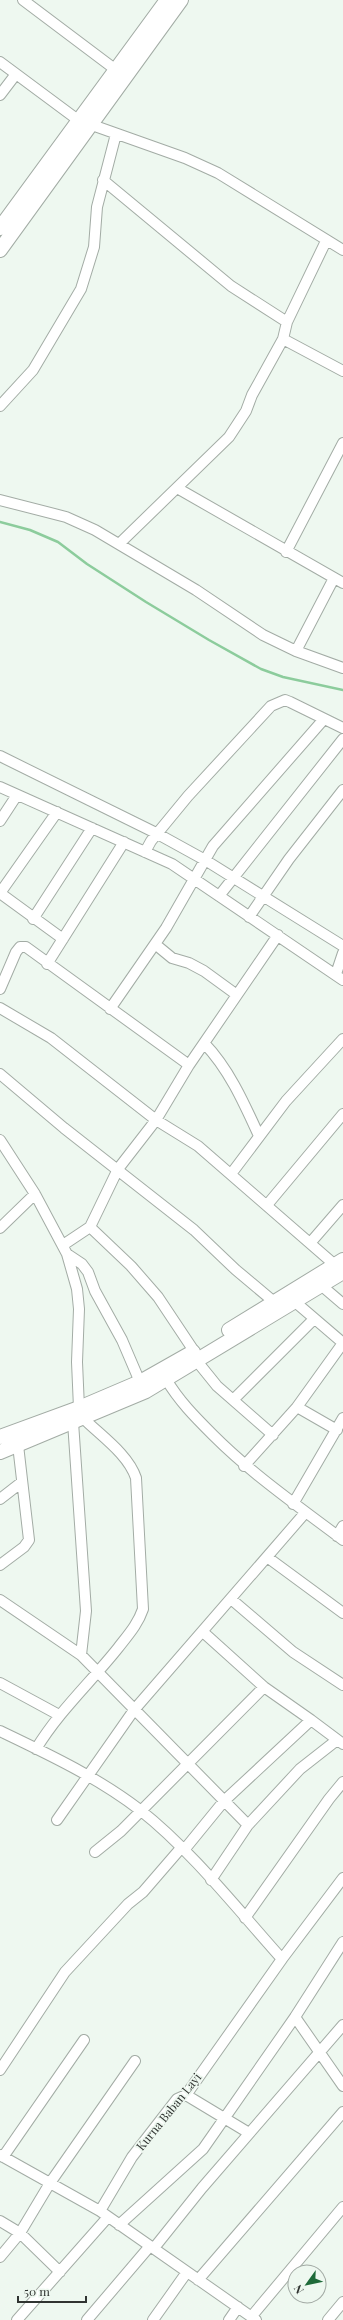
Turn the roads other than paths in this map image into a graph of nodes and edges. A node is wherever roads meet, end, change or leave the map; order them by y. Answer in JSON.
{"nodes":[{"id":1,"x":23,"y":0,"type":"edge"},
{"id":2,"x":167,"y":0,"type":"edge"},
{"id":3,"x":181,"y":0,"type":"edge"},
{"id":4,"x":0,"y":62,"type":"edge"},
{"id":5,"x":116,"y":70,"type":"junction"},
{"id":6,"x":16,"y":74,"type":"junction"},
{"id":7,"x":0,"y":95,"type":"edge"},
{"id":8,"x":84,"y":122,"type":"junction"},
{"id":9,"x":116,"y":134,"type":"junction"},
{"id":10,"x":103,"y":180,"type":"junction"},
{"id":11,"x":0,"y":228,"type":"edge"},
{"id":12,"x":326,"y":241,"type":"junction"},
{"id":13,"x":0,"y":250,"type":"edge"},
{"id":14,"x":343,"y":250,"type":"edge"},
{"id":15,"x":287,"y":322,"type":"junction"},
{"id":16,"x":282,"y":339,"type":"junction"},
{"id":17,"x":343,"y":371,"type":"edge"},
{"id":18,"x":0,"y":406,"type":"edge"},
{"id":19,"x":343,"y":443,"type":"edge"},
{"id":20,"x":177,"y":488,"type":"junction"},
{"id":21,"x":0,"y":500,"type":"edge"},
{"id":22,"x":119,"y":544,"type":"junction"},
{"id":23,"x":286,"y":552,"type":"junction"},
{"id":24,"x":339,"y":580,"type":"edge"},
{"id":25,"x":296,"y":651,"type":"junction"},
{"id":26,"x":342,"y":665,"type":"edge"},
{"id":27,"x":324,"y":719,"type":"junction"},
{"id":28,"x":343,"y":728,"type":"edge"},
{"id":29,"x":343,"y":740,"type":"edge"},
{"id":30,"x":0,"y":756,"type":"edge"},
{"id":31,"x":0,"y":787,"type":"edge"},
{"id":32,"x":343,"y":790,"type":"edge"},
{"id":33,"x":17,"y":795,"type":"junction"},
{"id":34,"x":57,"y":812,"type":"junction"},
{"id":35,"x":0,"y":821,"type":"edge"},
{"id":36,"x":92,"y":828,"type":"junction"},
{"id":37,"x":156,"y":833,"type":"junction"},
{"id":38,"x":124,"y":842,"type":"junction"},
{"id":39,"x":145,"y":852,"type":"junction"},
{"id":40,"x":205,"y":860,"type":"junction"},
{"id":41,"x":233,"y":878,"type":"junction"},
{"id":42,"x":195,"y":880,"type":"junction"},
{"id":43,"x":219,"y":896,"type":"junction"},
{"id":44,"x":262,"y":897,"type":"junction"},
{"id":45,"x":250,"y":916,"type":"junction"},
{"id":46,"x":33,"y":919,"type":"junction"},
{"id":47,"x":278,"y":935,"type":"junction"},
{"id":48,"x":63,"y":939,"type":"junction"},
{"id":49,"x":155,"y":944,"type":"junction"},
{"id":50,"x":343,"y":946,"type":"edge"},
{"id":51,"x":343,"y":953,"type":"edge"},
{"id":52,"x":47,"y":964,"type":"junction"},
{"id":53,"x":339,"y":977,"type":"edge"},
{"id":54,"x":0,"y":989,"type":"edge"},
{"id":55,"x":237,"y":995,"type":"junction"},
{"id":56,"x":0,"y":1008,"type":"edge"},
{"id":57,"x":110,"y":1009,"type":"junction"},
{"id":58,"x":343,"y":1039,"type":"edge"},
{"id":59,"x":204,"y":1043,"type":"junction"},
{"id":60,"x":189,"y":1065,"type":"junction"},
{"id":61,"x":0,"y":1074,"type":"edge"},
{"id":62,"x":343,"y":1114,"type":"edge"},
{"id":63,"x":156,"y":1120,"type":"junction"},
{"id":64,"x":259,"y":1136,"type":"junction"},
{"id":65,"x":1,"y":1142,"type":"edge"},
{"id":66,"x":118,"y":1169,"type":"junction"},
{"id":67,"x":231,"y":1174,"type":"junction"},
{"id":68,"x":35,"y":1194,"type":"junction"},
{"id":69,"x":267,"y":1205,"type":"junction"},
{"id":70,"x":343,"y":1205,"type":"edge"},
{"id":71,"x":90,"y":1227,"type":"junction"},
{"id":72,"x":0,"y":1228,"type":"edge"},
{"id":73,"x":311,"y":1242,"type":"junction"},
{"id":74,"x":65,"y":1250,"type":"junction"},
{"id":75,"x":340,"y":1265,"type":"edge"},
{"id":76,"x":322,"y":1286,"type":"junction"},
{"id":77,"x":95,"y":1291,"type":"junction"},
{"id":78,"x":78,"y":1296,"type":"junction"},
{"id":79,"x":273,"y":1301,"type":"junction"},
{"id":80,"x":294,"y":1301,"type":"junction"},
{"id":81,"x":343,"y":1304,"type":"edge"},
{"id":82,"x":314,"y":1319,"type":"junction"},
{"id":83,"x":343,"y":1343,"type":"edge"},
{"id":84,"x":195,"y":1355,"type":"junction"},
{"id":85,"x":166,"y":1380,"type":"junction"},
{"id":86,"x":140,"y":1382,"type":"junction"},
{"id":87,"x":233,"y":1400,"type":"junction"},
{"id":88,"x":297,"y":1407,"type":"junction"},
{"id":89,"x":79,"y":1416,"type":"junction"},
{"id":90,"x":343,"y":1418,"type":"edge"},
{"id":91,"x":337,"y":1430,"type":"junction"},
{"id":92,"x":273,"y":1435,"type":"junction"},
{"id":93,"x":0,"y":1437,"type":"edge"},
{"id":94,"x":18,"y":1445,"type":"junction"},
{"id":95,"x":0,"y":1452,"type":"edge"},
{"id":96,"x":244,"y":1466,"type":"junction"},
{"id":97,"x":22,"y":1482,"type":"junction"},
{"id":98,"x":0,"y":1499,"type":"edge"},
{"id":99,"x":293,"y":1504,"type":"junction"},
{"id":100,"x":305,"y":1513,"type":"junction"},
{"id":101,"x":343,"y":1526,"type":"edge"},
{"id":102,"x":340,"y":1538,"type":"edge"},
{"id":103,"x":267,"y":1557,"type":"junction"},
{"id":104,"x":0,"y":1565,"type":"edge"},
{"id":105,"x":231,"y":1599,"type":"junction"},
{"id":106,"x":0,"y":1600,"type":"edge"},
{"id":107,"x":343,"y":1613,"type":"edge"},
{"id":108,"x":203,"y":1632,"type":"junction"},
{"id":109,"x":81,"y":1655,"type":"junction"},
{"id":110,"x":99,"y":1672,"type":"junction"},
{"id":111,"x":0,"y":1683,"type":"edge"},
{"id":112,"x":343,"y":1685,"type":"edge"},
{"id":113,"x":264,"y":1687,"type":"junction"},
{"id":114,"x":134,"y":1710,"type":"junction"},
{"id":115,"x":59,"y":1715,"type":"junction"},
{"id":116,"x":311,"y":1720,"type":"junction"},
{"id":117,"x":0,"y":1731,"type":"edge"},
{"id":118,"x":340,"y":1742,"type":"edge"},
{"id":119,"x":36,"y":1748,"type":"junction"},
{"id":120,"x":188,"y":1764,"type":"junction"},
{"id":121,"x":88,"y":1774,"type":"junction"},
{"id":122,"x":343,"y":1782,"type":"edge"},
{"id":123,"x":224,"y":1801,"type":"junction"},
{"id":124,"x":140,"y":1810,"type":"junction"},
{"id":125,"x":57,"y":1820,"type":"dead end"},
{"id":126,"x":248,"y":1825,"type":"junction"},
{"id":127,"x":182,"y":1849,"type":"junction"},
{"id":128,"x":95,"y":1852,"type":"dead end"},
{"id":129,"x":343,"y":1878,"type":"edge"},
{"id":130,"x":211,"y":1880,"type":"junction"},
{"id":131,"x":245,"y":1918,"type":"junction"},
{"id":132,"x":343,"y":1942,"type":"edge"},
{"id":133,"x":282,"y":1959,"type":"junction"},
{"id":134,"x":295,"y":2017,"type":"junction"},
{"id":135,"x":343,"y":2025,"type":"edge"},
{"id":136,"x":84,"y":2040,"type":"dead end"},
{"id":137,"x":320,"y":2053,"type":"junction"},
{"id":138,"x":135,"y":2061,"type":"dead end"},
{"id":139,"x":0,"y":2070,"type":"edge"},
{"id":140,"x":343,"y":2086,"type":"edge"},
{"id":141,"x":186,"y":2095,"type":"junction"},
{"id":142,"x":343,"y":2112,"type":"edge"},
{"id":143,"x":224,"y":2118,"type":"junction"},
{"id":144,"x":249,"y":2133,"type":"junction"},
{"id":145,"x":2,"y":2156,"type":"edge"},
{"id":146,"x":50,"y":2184,"type":"junction"},
{"id":147,"x":343,"y":2207,"type":"edge"},
{"id":148,"x":104,"y":2214,"type":"junction"},
{"id":149,"x":0,"y":2221,"type":"edge"},
{"id":150,"x":119,"y":2225,"type":"junction"},
{"id":151,"x":20,"y":2233,"type":"junction"},
{"id":152,"x":152,"y":2247,"type":"junction"},
{"id":153,"x":0,"y":2257,"type":"edge"},
{"id":154,"x":60,"y":2272,"type":"junction"},
{"id":155,"x":187,"y":2272,"type":"junction"},
{"id":156,"x":198,"y":2280,"type":"junction"},
{"id":157,"x":343,"y":2302,"type":"edge"},
{"id":158,"x":238,"y":2307,"type":"junction"},
{"id":159,"x":254,"y":2318,"type":"edge"},
{"id":160,"x":17,"y":2320,"type":"edge"},
{"id":161,"x":87,"y":2320,"type":"edge"},
{"id":162,"x":153,"y":2320,"type":"edge"},
{"id":163,"x":229,"y":2320,"type":"edge"},
{"id":164,"x":328,"y":2320,"type":"edge"}],
"edges":[{"from":1,"to":5,"type":"street"},
{"from":2,"to":5,"type":"main road"},
{"from":3,"to":8,"type":"main road"},
{"from":4,"to":6,"type":"street"},
{"from":5,"to":8,"type":"main road"},
{"from":6,"to":7,"type":"street"},
{"from":6,"to":8,"type":"street"},
{"from":8,"to":9,"type":"street"},
{"from":8,"to":11,"type":"main road"},
{"from":8,"to":13,"type":"main road"},
{"from":9,"to":10,"type":"street"},
{"from":9,"to":12,"type":"street"},
{"from":10,"to":15,"type":"street"},
{"from":10,"to":18,"type":"street"},
{"from":12,"to":14,"type":"street"},
{"from":12,"to":15,"type":"street"},
{"from":15,"to":16,"type":"street"},
{"from":16,"to":17,"type":"street"},
{"from":16,"to":20,"type":"street"},
{"from":19,"to":23,"type":"street"},
{"from":20,"to":22,"type":"street"},
{"from":20,"to":23,"type":"street"},
{"from":21,"to":22,"type":"street"},
{"from":22,"to":25,"type":"street"},
{"from":23,"to":24,"type":"street"},
{"from":24,"to":25,"type":"street"},
{"from":25,"to":26,"type":"street"},
{"from":27,"to":28,"type":"street"},
{"from":27,"to":37,"type":"street"},
{"from":27,"to":40,"type":"street"},
{"from":29,"to":41,"type":"street"},
{"from":30,"to":37,"type":"street"},
{"from":31,"to":33,"type":"street"},
{"from":32,"to":44,"type":"street"},
{"from":33,"to":34,"type":"street"},
{"from":33,"to":35,"type":"street"},
{"from":34,"to":36,"type":"street"},
{"from":34,"to":46,"type":"street"},
{"from":36,"to":38,"type":"street"},
{"from":36,"to":46,"type":"street"},
{"from":37,"to":39,"type":"street"},
{"from":37,"to":40,"type":"street"},
{"from":38,"to":39,"type":"street"},
{"from":38,"to":48,"type":"street"},
{"from":39,"to":42,"type":"street"},
{"from":40,"to":41,"type":"street"},
{"from":40,"to":42,"type":"street"},
{"from":41,"to":43,"type":"street"},
{"from":41,"to":44,"type":"street"},
{"from":42,"to":43,"type":"street"},
{"from":42,"to":49,"type":"street"},
{"from":43,"to":45,"type":"street"},
{"from":44,"to":45,"type":"street"},
{"from":44,"to":50,"type":"street"},
{"from":45,"to":47,"type":"street"},
{"from":46,"to":48,"type":"street"},
{"from":47,"to":53,"type":"street"},
{"from":47,"to":55,"type":"street"},
{"from":48,"to":52,"type":"street"},
{"from":49,"to":55,"type":"street"},
{"from":49,"to":57,"type":"street"},
{"from":51,"to":53,"type":"street"},
{"from":52,"to":54,"type":"street"},
{"from":52,"to":57,"type":"street"},
{"from":55,"to":59,"type":"street"},
{"from":56,"to":63,"type":"street"},
{"from":57,"to":60,"type":"street"},
{"from":58,"to":64,"type":"street"},
{"from":59,"to":60,"type":"street"},
{"from":59,"to":64,"type":"street"},
{"from":60,"to":63,"type":"street"},
{"from":61,"to":66,"type":"street"},
{"from":62,"to":69,"type":"street"},
{"from":63,"to":66,"type":"street"},
{"from":63,"to":67,"type":"street"},
{"from":64,"to":67,"type":"street"},
{"from":65,"to":68,"type":"street"},
{"from":66,"to":71,"type":"street"},
{"from":66,"to":79,"type":"street"},
{"from":67,"to":69,"type":"street"},
{"from":68,"to":72,"type":"street"},
{"from":68,"to":74,"type":"street"},
{"from":69,"to":73,"type":"street"},
{"from":70,"to":73,"type":"street"},
{"from":71,"to":74,"type":"street"},
{"from":71,"to":84,"type":"street"},
{"from":73,"to":75,"type":"street"},
{"from":74,"to":77,"type":"street"},
{"from":74,"to":78,"type":"street"},
{"from":75,"to":76,"type":"main road"},
{"from":75,"to":79,"type":"main road"},
{"from":76,"to":80,"type":"main road"},
{"from":76,"to":81,"type":"street"},
{"from":77,"to":78,"type":"street"},
{"from":77,"to":86,"type":"street"},
{"from":78,"to":89,"type":"street"},
{"from":79,"to":84,"type":"main road"},
{"from":80,"to":82,"type":"street"},
{"from":80,"to":84,"type":"main road"},
{"from":82,"to":83,"type":"street"},
{"from":82,"to":87,"type":"street"},
{"from":83,"to":88,"type":"street"},
{"from":84,"to":85,"type":"main road"},
{"from":84,"to":86,"type":"main road"},
{"from":84,"to":87,"type":"street"},
{"from":85,"to":89,"type":"main road"},
{"from":85,"to":96,"type":"street"},
{"from":86,"to":89,"type":"main road"},
{"from":87,"to":92,"type":"street"},
{"from":88,"to":91,"type":"street"},
{"from":88,"to":92,"type":"street"},
{"from":89,"to":93,"type":"main road"},
{"from":89,"to":94,"type":"main road"},
{"from":89,"to":109,"type":"street"},
{"from":89,"to":110,"type":"street"},
{"from":90,"to":91,"type":"street"},
{"from":91,"to":99,"type":"street"},
{"from":92,"to":96,"type":"street"},
{"from":94,"to":95,"type":"main road"},
{"from":94,"to":97,"type":"street"},
{"from":96,"to":99,"type":"street"},
{"from":97,"to":98,"type":"street"},
{"from":97,"to":104,"type":"street"},
{"from":99,"to":100,"type":"street"},
{"from":100,"to":102,"type":"street"},
{"from":100,"to":103,"type":"street"},
{"from":101,"to":102,"type":"street"},
{"from":103,"to":105,"type":"street"},
{"from":103,"to":107,"type":"street"},
{"from":105,"to":108,"type":"street"},
{"from":105,"to":112,"type":"street"},
{"from":106,"to":109,"type":"street"},
{"from":108,"to":113,"type":"street"},
{"from":108,"to":114,"type":"street"},
{"from":109,"to":110,"type":"street"},
{"from":110,"to":114,"type":"street"},
{"from":110,"to":115,"type":"street"},
{"from":111,"to":115,"type":"street"},
{"from":113,"to":116,"type":"street"},
{"from":113,"to":120,"type":"street"},
{"from":114,"to":120,"type":"street"},
{"from":114,"to":121,"type":"street"},
{"from":115,"to":119,"type":"street"},
{"from":116,"to":118,"type":"street"},
{"from":116,"to":123,"type":"street"},
{"from":117,"to":119,"type":"street"},
{"from":118,"to":126,"type":"street"},
{"from":119,"to":121,"type":"street"},
{"from":120,"to":123,"type":"street"},
{"from":120,"to":124,"type":"street"},
{"from":121,"to":124,"type":"street"},
{"from":121,"to":125,"type":"street"},
{"from":122,"to":131,"type":"street"},
{"from":123,"to":126,"type":"street"},
{"from":123,"to":127,"type":"street"},
{"from":124,"to":127,"type":"street"},
{"from":124,"to":128,"type":"street"},
{"from":126,"to":130,"type":"street"},
{"from":127,"to":130,"type":"street"},
{"from":127,"to":139,"type":"street"},
{"from":129,"to":133,"type":"street","name":"Kurna Baban Layi"},
{"from":130,"to":131,"type":"street"},
{"from":131,"to":133,"type":"street"},
{"from":132,"to":134,"type":"street"},
{"from":133,"to":141,"type":"street","name":"Kurna Baban Layi"},
{"from":134,"to":137,"type":"street"},
{"from":134,"to":143,"type":"street"},
{"from":135,"to":137,"type":"street"},
{"from":136,"to":145,"type":"street"},
{"from":137,"to":140,"type":"street"},
{"from":137,"to":144,"type":"street"},
{"from":138,"to":146,"type":"street"},
{"from":141,"to":143,"type":"street"},
{"from":141,"to":148,"type":"street","name":"Kurna Baban Layi"},
{"from":142,"to":156,"type":"street"},
{"from":143,"to":144,"type":"street"},
{"from":143,"to":150,"type":"street"},
{"from":144,"to":152,"type":"street"},
{"from":145,"to":146,"type":"street"},
{"from":146,"to":148,"type":"street"},
{"from":146,"to":151,"type":"street"},
{"from":147,"to":159,"type":"street"},
{"from":148,"to":150,"type":"street"},
{"from":148,"to":154,"type":"street","name":"Kurna Baban Layi"},
{"from":149,"to":151,"type":"street"},
{"from":150,"to":152,"type":"street"},
{"from":151,"to":153,"type":"street"},
{"from":151,"to":154,"type":"street"},
{"from":152,"to":155,"type":"street"},
{"from":152,"to":161,"type":"street"},
{"from":154,"to":160,"type":"street","name":"Kurna Baban Layi"},
{"from":155,"to":156,"type":"street"},
{"from":155,"to":162,"type":"street"},
{"from":156,"to":158,"type":"street"},
{"from":157,"to":164,"type":"street"},
{"from":158,"to":159,"type":"street"},
{"from":158,"to":163,"type":"street"}]}
